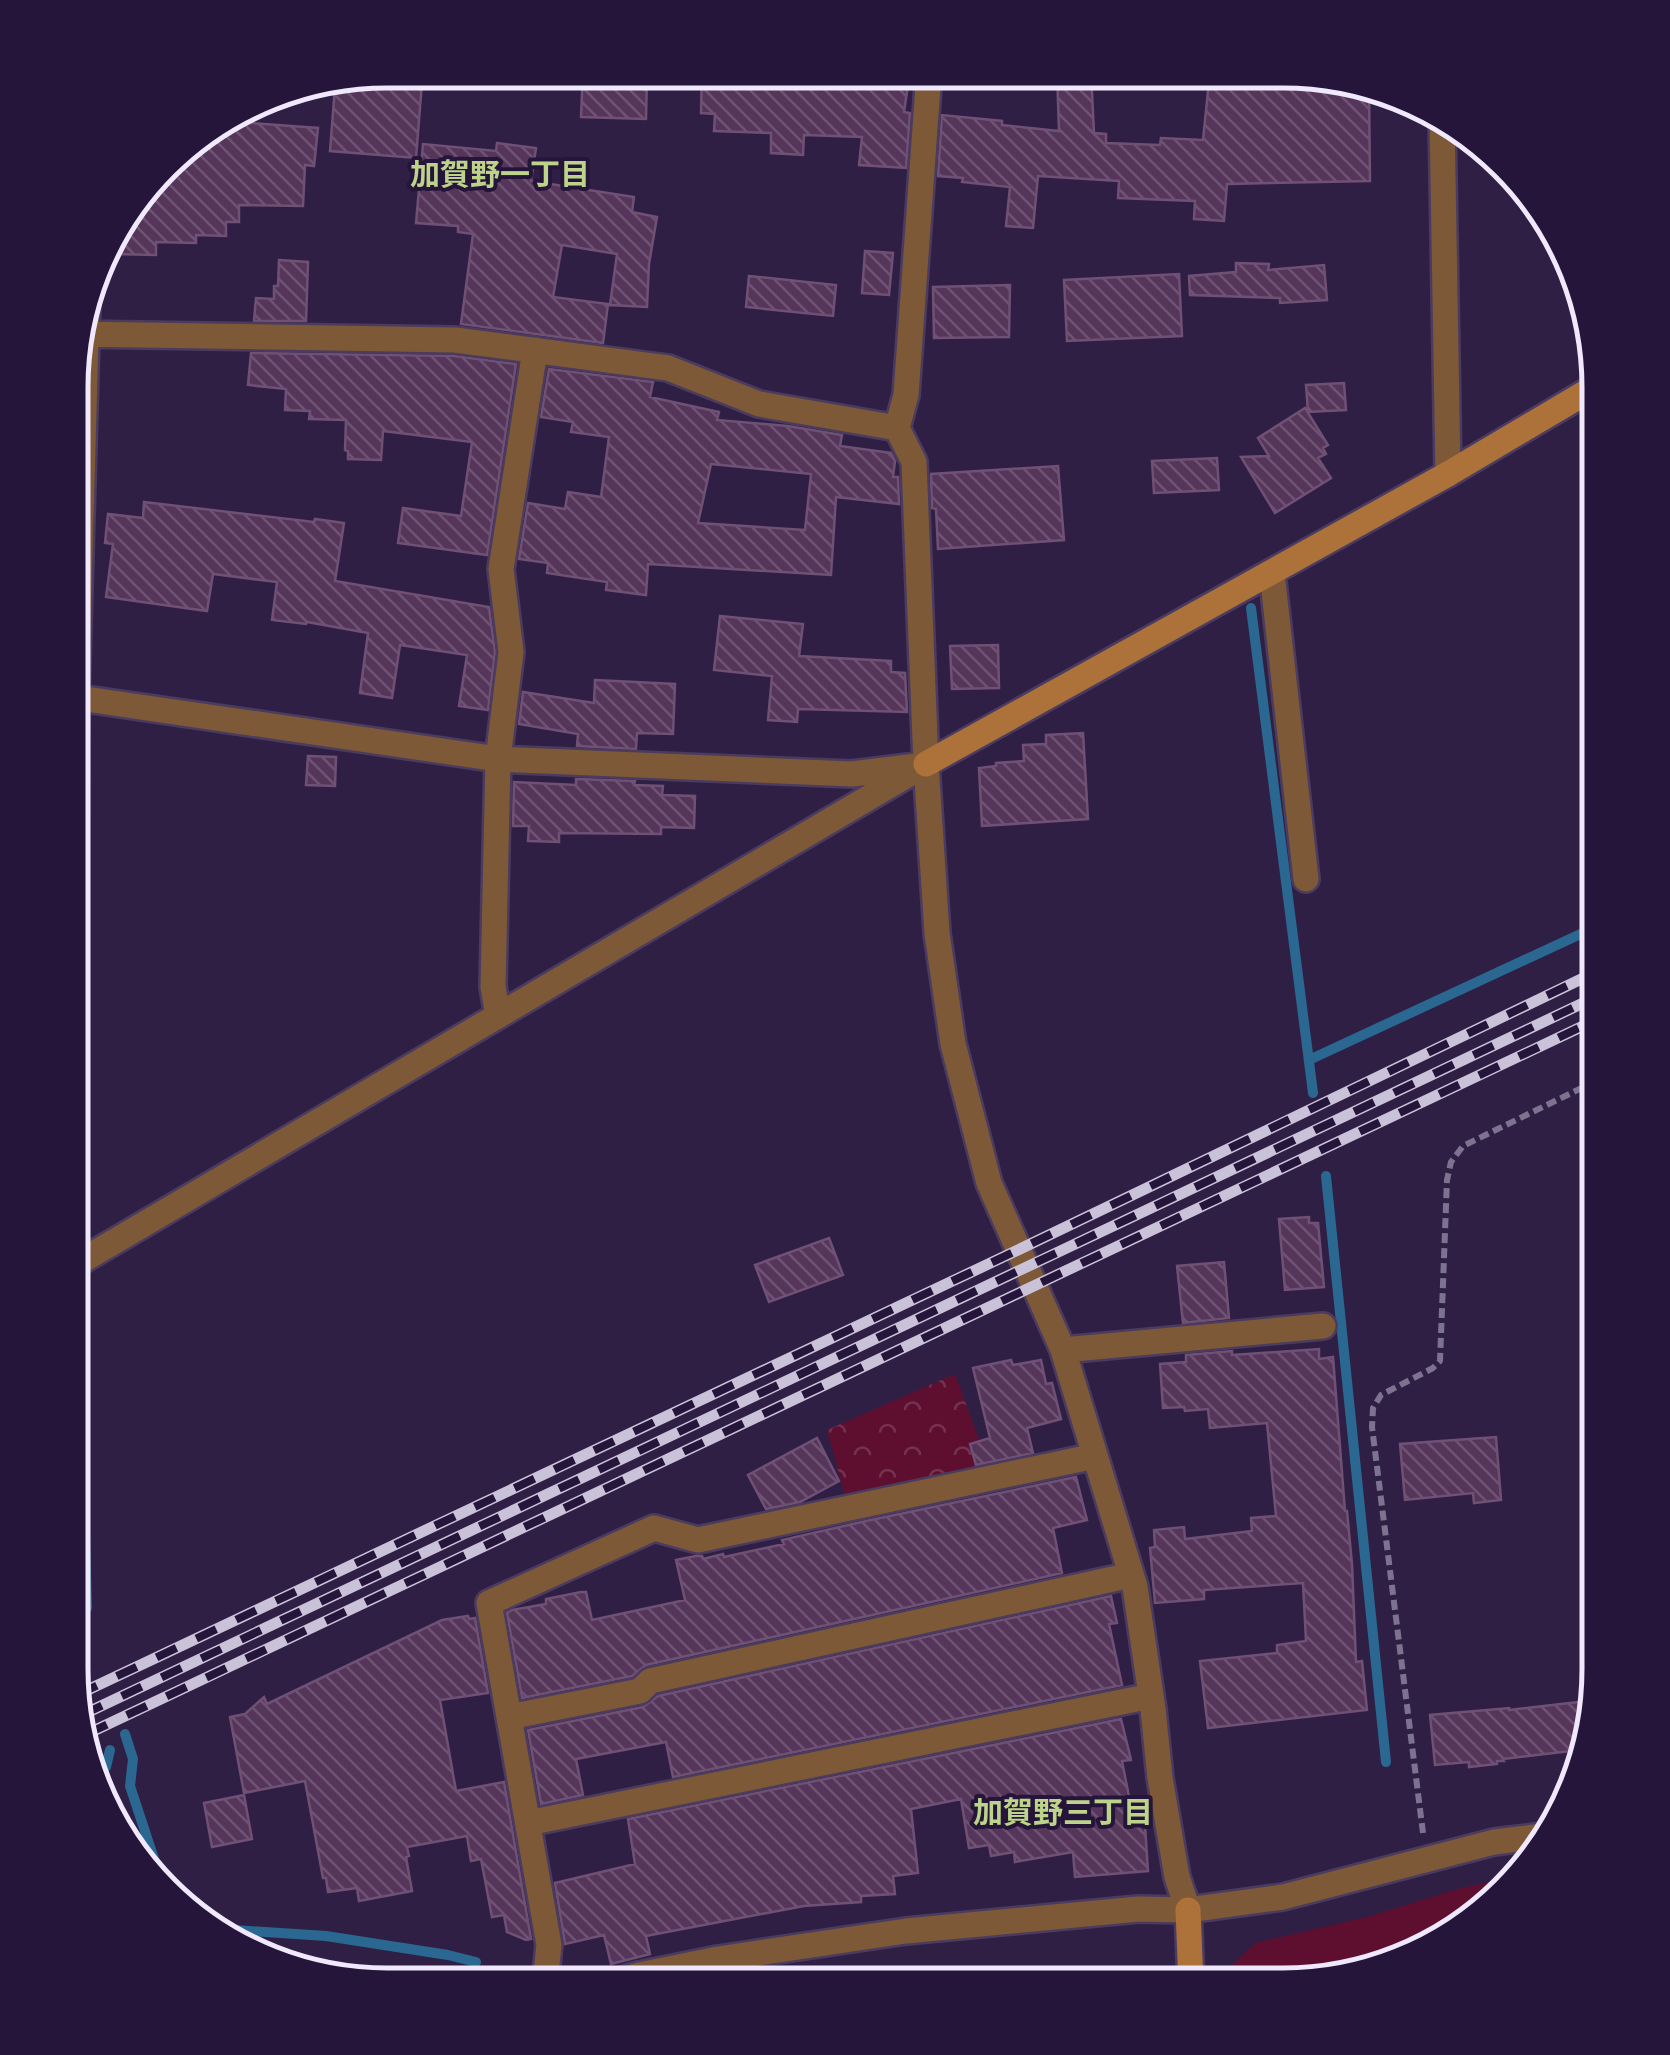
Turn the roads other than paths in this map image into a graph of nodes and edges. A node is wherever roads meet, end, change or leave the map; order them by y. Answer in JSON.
{"nodes":[{"id":1,"x":928,"y":88,"type":"edge"},
{"id":2,"x":1442,"y":133,"type":"edge"},
{"id":3,"x":93,"y":334,"type":"edge"},
{"id":4,"x":535,"y":350,"type":"junction"},
{"id":5,"x":1582,"y":395,"type":"edge"},
{"id":6,"x":897,"y":428,"type":"junction"},
{"id":7,"x":1448,"y":474,"type":"junction"},
{"id":8,"x":1272,"y":573,"type":"junction"},
{"id":9,"x":88,"y":700,"type":"edge"},
{"id":10,"x":498,"y":759,"type":"junction"},
{"id":11,"x":926,"y":764,"type":"junction"},
{"id":12,"x":1306,"y":879,"type":"dead end"},
{"id":13,"x":498,"y":1016,"type":"junction"},
{"id":14,"x":88,"y":1257,"type":"edge"},
{"id":15,"x":1322,"y":1326,"type":"dead end"},
{"id":16,"x":1064,"y":1350,"type":"junction"},
{"id":17,"x":1095,"y":1456,"type":"junction"},
{"id":18,"x":1131,"y":1576,"type":"junction"},
{"id":19,"x":1151,"y":1696,"type":"junction"},
{"id":20,"x":509,"y":1717,"type":"junction"},
{"id":21,"x":528,"y":1823,"type":"junction"},
{"id":22,"x":1529,"y":1838,"type":"edge"},
{"id":23,"x":1188,"y":1910,"type":"junction"},
{"id":24,"x":547,"y":1967,"type":"edge"},
{"id":25,"x":678,"y":1967,"type":"edge"},
{"id":26,"x":1190,"y":1967,"type":"edge"}],
"edges":[{"from":1,"to":6,"type":"street"},
{"from":2,"to":7,"type":"street"},
{"from":3,"to":4,"type":"street"},
{"from":4,"to":6,"type":"street"},
{"from":4,"to":10,"type":"street"},
{"from":5,"to":7,"type":"street"},
{"from":6,"to":11,"type":"street"},
{"from":7,"to":8,"type":"street"},
{"from":8,"to":11,"type":"street"},
{"from":8,"to":12,"type":"street"},
{"from":9,"to":10,"type":"street"},
{"from":10,"to":11,"type":"street"},
{"from":10,"to":13,"type":"street"},
{"from":11,"to":13,"type":"street"},
{"from":11,"to":16,"type":"street"},
{"from":13,"to":14,"type":"street"},
{"from":15,"to":16,"type":"street"},
{"from":16,"to":17,"type":"street"},
{"from":17,"to":18,"type":"street"},
{"from":17,"to":20,"type":"street"},
{"from":18,"to":19,"type":"street"},
{"from":18,"to":20,"type":"street"},
{"from":19,"to":21,"type":"street"},
{"from":19,"to":23,"type":"street"},
{"from":20,"to":21,"type":"street"},
{"from":21,"to":24,"type":"street"},
{"from":22,"to":23,"type":"street"},
{"from":23,"to":25,"type":"street"},
{"from":23,"to":26,"type":"street"}]}
